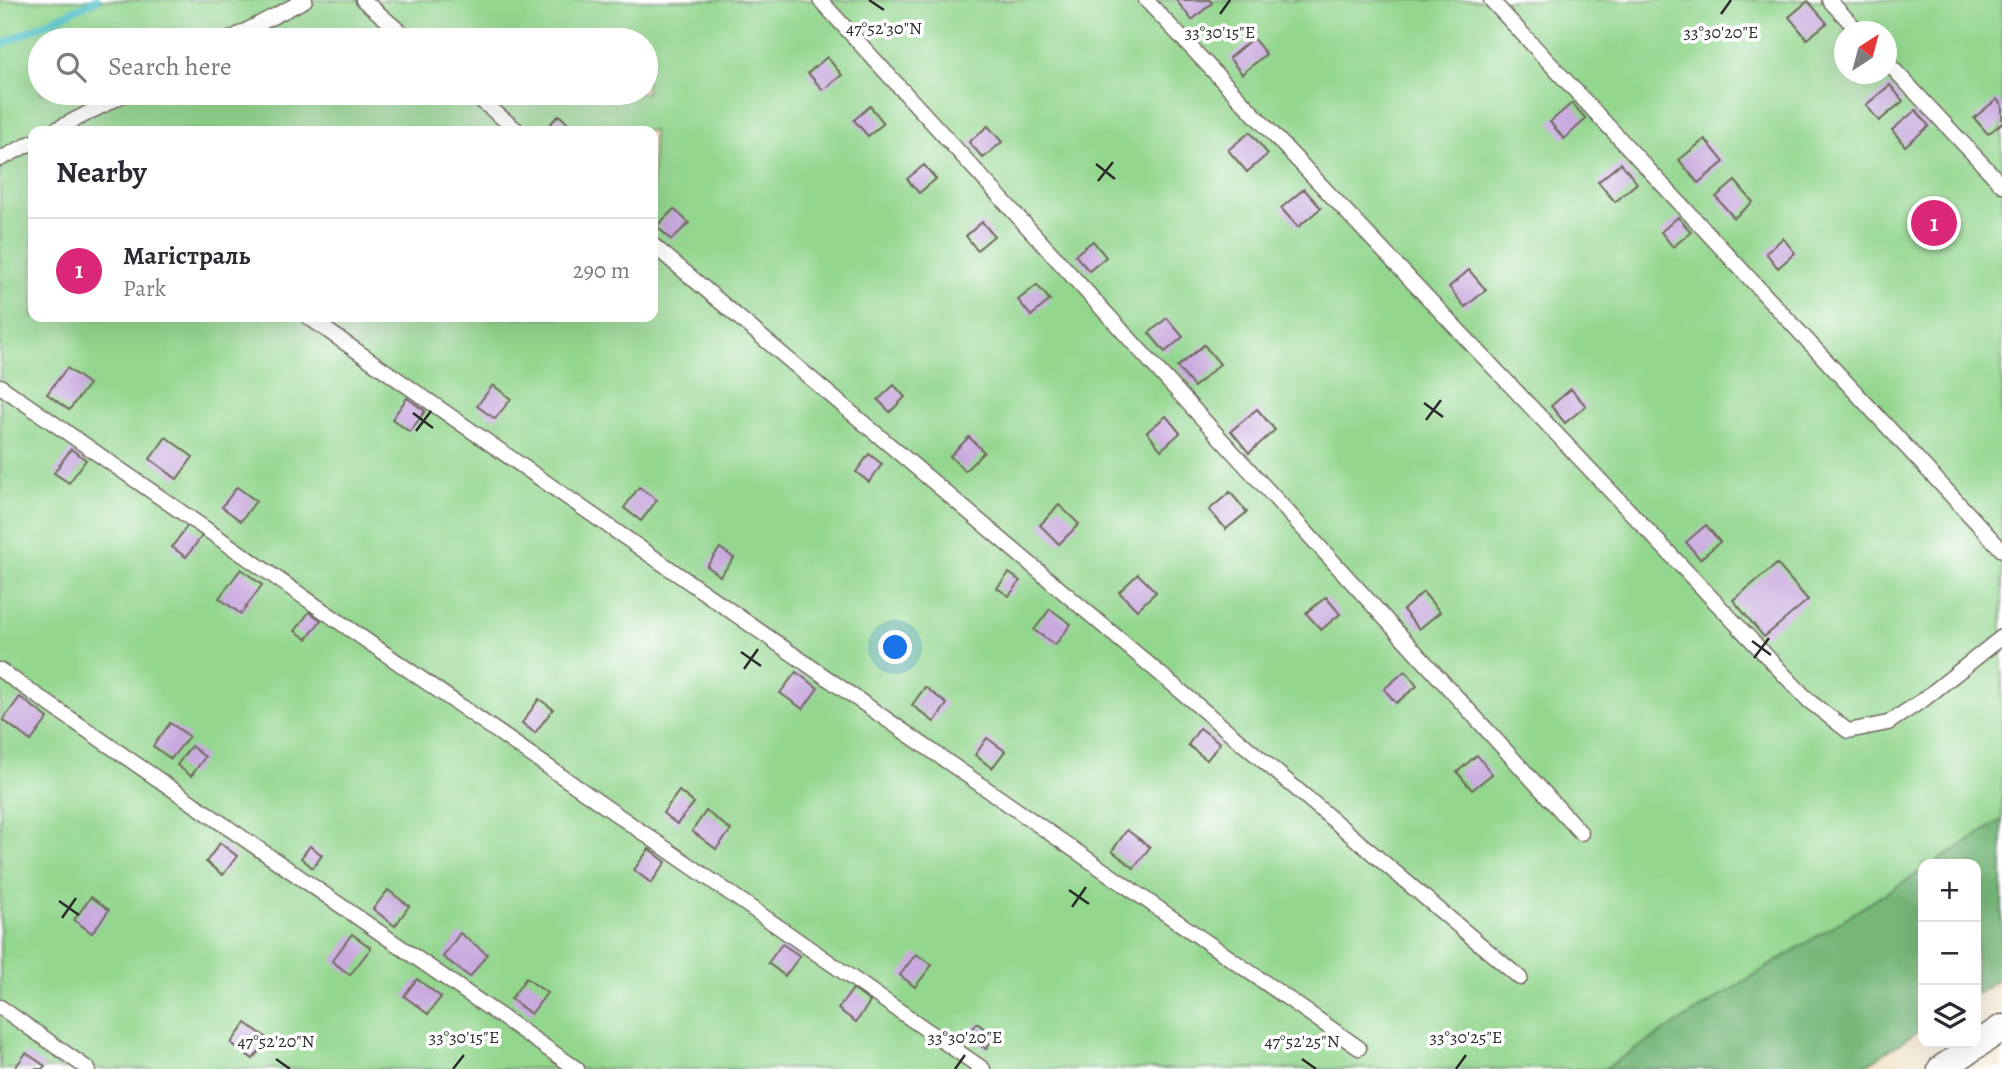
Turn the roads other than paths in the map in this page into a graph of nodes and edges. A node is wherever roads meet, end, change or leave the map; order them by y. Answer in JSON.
{"nodes":[{"id":1,"x":305,"y":0,"type":"edge"},
{"id":2,"x":363,"y":0,"type":"edge"},
{"id":3,"x":820,"y":0,"type":"edge"},
{"id":4,"x":1146,"y":0,"type":"edge"},
{"id":5,"x":1491,"y":0,"type":"edge"},
{"id":6,"x":1829,"y":0,"type":"edge"},
{"id":7,"x":1849,"y":21,"type":"edge"},
{"id":8,"x":251,"y":28,"type":"edge"},
{"id":9,"x":396,"y":28,"type":"edge"},
{"id":10,"x":1897,"y":73,"type":"edge"},
{"id":11,"x":104,"y":105,"type":"edge"},
{"id":12,"x":487,"y":105,"type":"edge"},
{"id":13,"x":63,"y":126,"type":"edge"},
{"id":14,"x":512,"y":126,"type":"edge"},
{"id":15,"x":28,"y":145,"type":"edge"},
{"id":16,"x":0,"y":159,"type":"edge"},
{"id":17,"x":2002,"y":185,"type":"edge"},
{"id":18,"x":658,"y":249,"type":"edge"},
{"id":19,"x":315,"y":322,"type":"edge"},
{"id":20,"x":0,"y":386,"type":"edge"},
{"id":21,"x":2002,"y":550,"type":"edge"},
{"id":22,"x":2002,"y":637,"type":"edge"},
{"id":23,"x":0,"y":670,"type":"edge"},
{"id":24,"x":1581,"y":833,"type":"dead end"},
{"id":25,"x":1520,"y":978,"type":"dead end"},
{"id":26,"x":0,"y":1007,"type":"edge"},
{"id":27,"x":2002,"y":1028,"type":"edge"},
{"id":28,"x":1359,"y":1048,"type":"dead end"},
{"id":29,"x":88,"y":1069,"type":"edge"},
{"id":30,"x":576,"y":1069,"type":"edge"},
{"id":31,"x":983,"y":1069,"type":"edge"},
{"id":32,"x":1941,"y":1069,"type":"edge"}],
"edges":[{"from":1,"to":8,"type":"lane"},
{"from":2,"to":9,"type":"lane"},
{"from":3,"to":24,"type":"lane"},
{"from":4,"to":22,"type":"lane"},
{"from":5,"to":21,"type":"lane"},
{"from":6,"to":7,"type":"lane"},
{"from":10,"to":17,"type":"lane"},
{"from":11,"to":13,"type":"lane"},
{"from":12,"to":14,"type":"lane"},
{"from":15,"to":16,"type":"lane"},
{"from":18,"to":25,"type":"lane"},
{"from":19,"to":28,"type":"lane"},
{"from":20,"to":31,"type":"lane"},
{"from":23,"to":30,"type":"lane"},
{"from":26,"to":29,"type":"lane"},
{"from":27,"to":32,"type":"street"}]}
